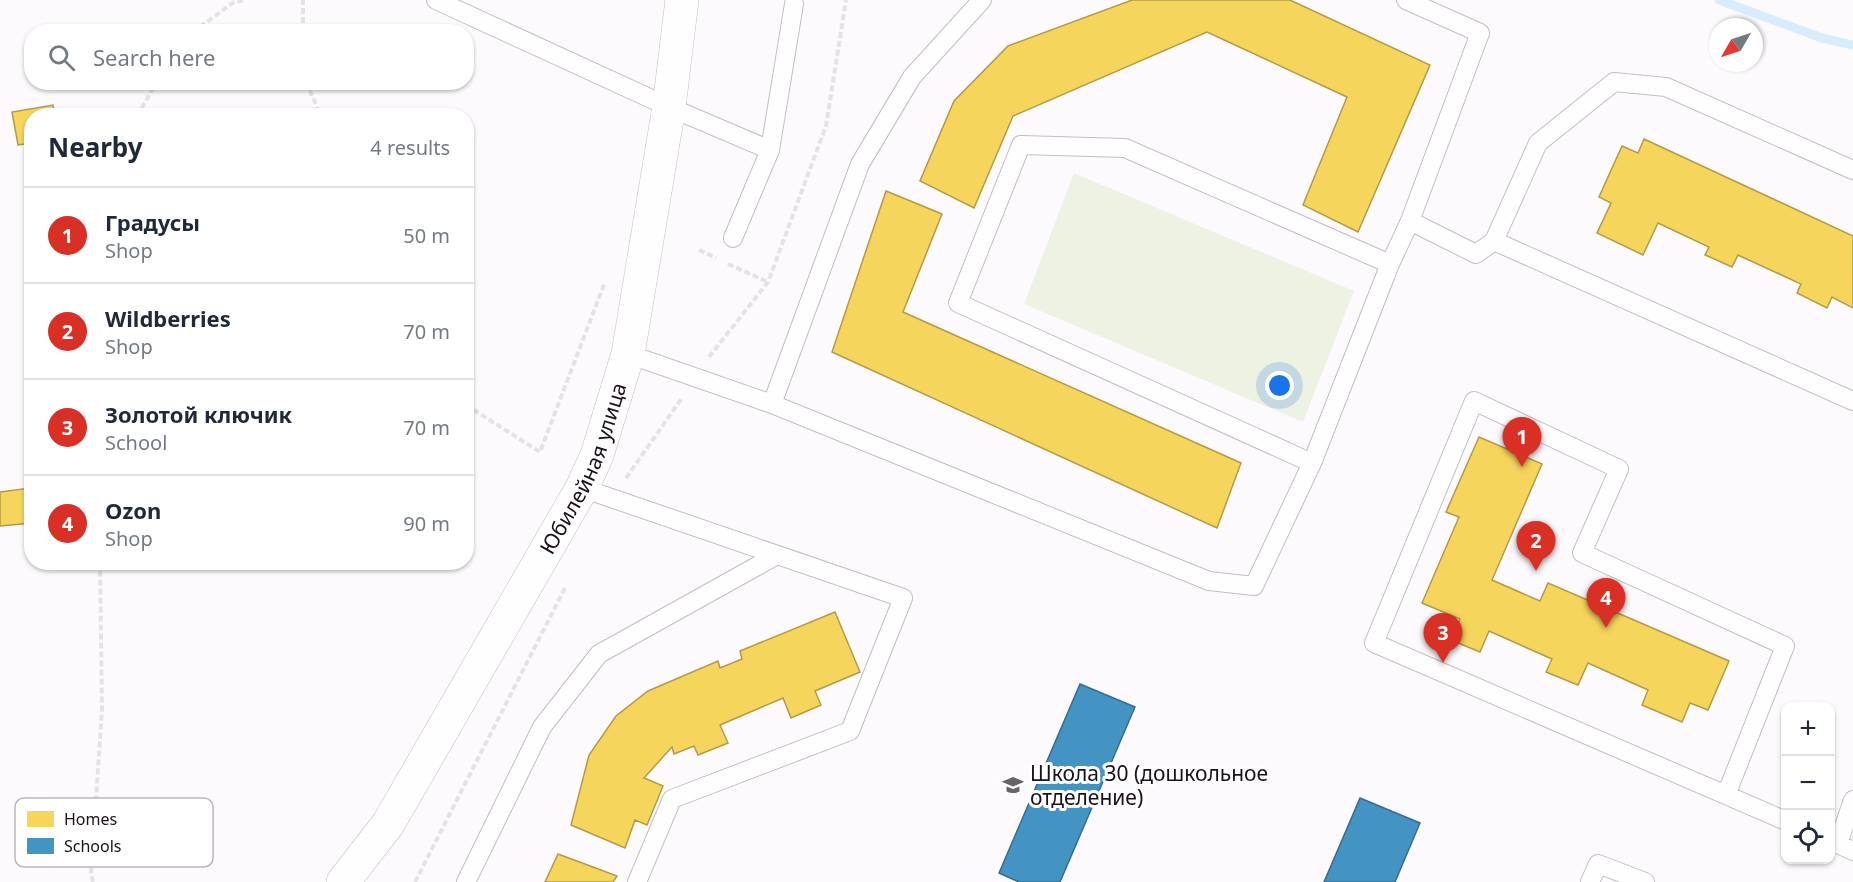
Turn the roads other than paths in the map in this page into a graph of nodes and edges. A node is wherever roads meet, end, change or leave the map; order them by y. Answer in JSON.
{"nodes":[{"id":1,"x":436,"y":0,"type":"edge"},
{"id":2,"x":682,"y":0,"type":"edge"},
{"id":3,"x":982,"y":0,"type":"edge"},
{"id":4,"x":1406,"y":0,"type":"edge"},
{"id":5,"x":794,"y":4,"type":"dead end"},
{"id":6,"x":669,"y":107,"type":"junction"},
{"id":7,"x":770,"y":150,"type":"junction"},
{"id":8,"x":1853,"y":170,"type":"edge"},
{"id":9,"x":1410,"y":221,"type":"junction"},
{"id":10,"x":733,"y":238,"type":"dead end"},
{"id":11,"x":1494,"y":241,"type":"junction"},
{"id":12,"x":1390,"y":264,"type":"junction"},
{"id":13,"x":628,"y":354,"type":"junction"},
{"id":14,"x":1853,"y":401,"type":"edge"},
{"id":15,"x":772,"y":404,"type":"junction"},
{"id":16,"x":1312,"y":463,"type":"junction"},
{"id":17,"x":597,"y":493,"type":"junction"},
{"id":18,"x":777,"y":555,"type":"junction"},
{"id":19,"x":1726,"y":795,"type":"junction"},
{"id":20,"x":1853,"y":800,"type":"edge"},
{"id":21,"x":1781,"y":819,"type":"edge"},
{"id":22,"x":1840,"y":845,"type":"edge"},
{"id":23,"x":343,"y":882,"type":"edge"},
{"id":24,"x":466,"y":882,"type":"edge"},
{"id":25,"x":637,"y":882,"type":"edge"},
{"id":26,"x":1590,"y":882,"type":"edge"},
{"id":27,"x":1645,"y":882,"type":"edge"}],
"edges":[{"from":1,"to":6,"type":"lane"},
{"from":2,"to":6,"type":"street","name":"Юбилейная улица"},
{"from":3,"to":15,"type":"lane"},
{"from":4,"to":9,"type":"lane"},
{"from":5,"to":7,"type":"lane"},
{"from":6,"to":7,"type":"lane"},
{"from":6,"to":13,"type":"street","name":"Юбилейная улица"},
{"from":7,"to":10,"type":"lane"},
{"from":8,"to":11,"type":"lane"},
{"from":9,"to":11,"type":"lane"},
{"from":9,"to":12,"type":"lane"},
{"from":11,"to":14,"type":"lane"},
{"from":12,"to":16,"type":"lane"},
{"from":12,"to":16,"type":"lane"},
{"from":13,"to":15,"type":"lane"},
{"from":13,"to":17,"type":"street","name":"Юбилейная улица"},
{"from":15,"to":16,"type":"lane"},
{"from":17,"to":18,"type":"lane"},
{"from":17,"to":23,"type":"street","name":"Юбилейная улица"},
{"from":18,"to":24,"type":"lane"},
{"from":18,"to":25,"type":"lane"},
{"from":19,"to":19,"type":"lane"},
{"from":19,"to":21,"type":"lane"},
{"from":20,"to":22,"type":"lane"},
{"from":26,"to":27,"type":"lane"}]}
